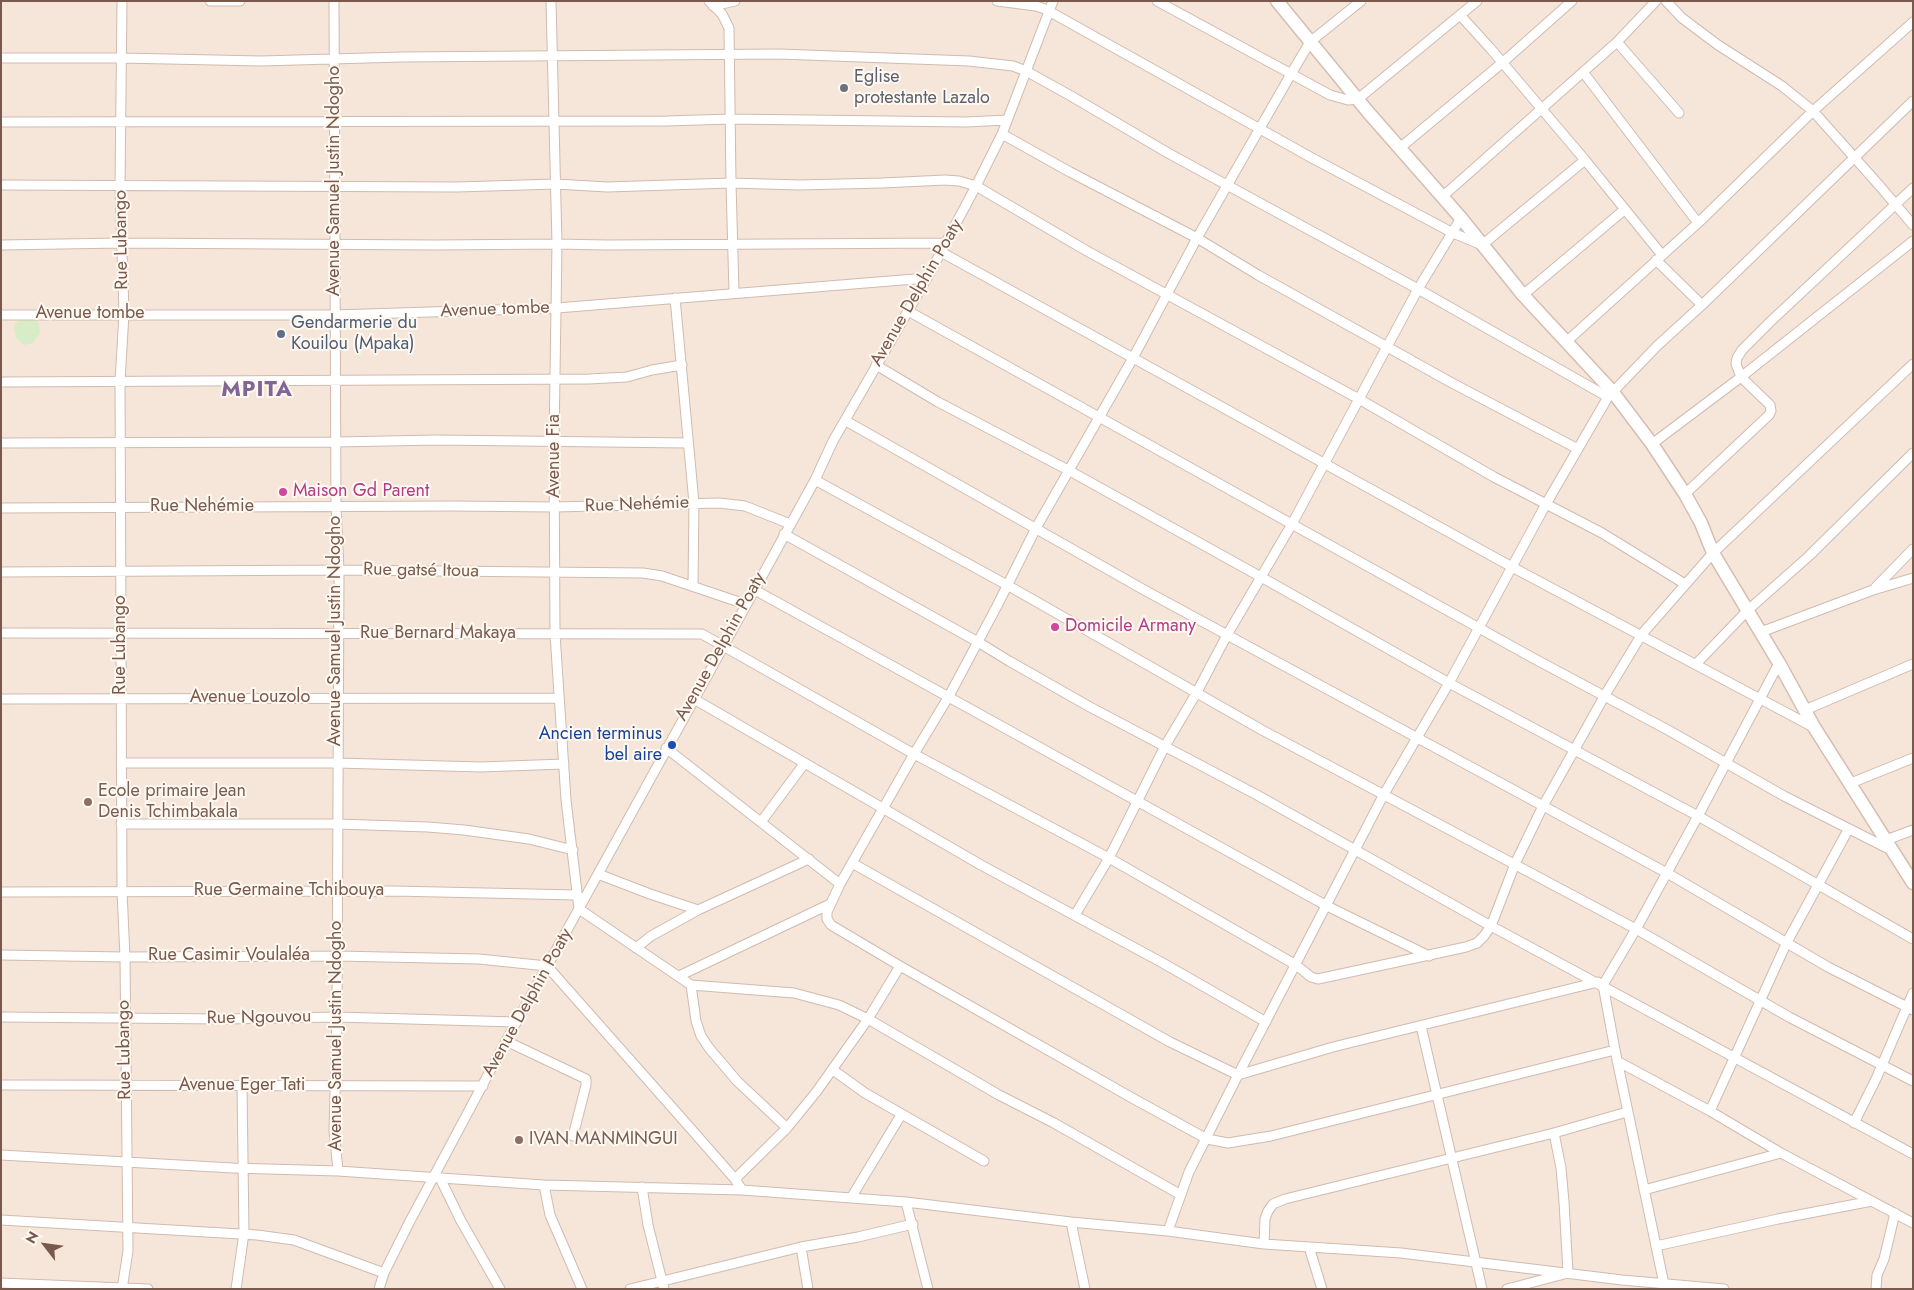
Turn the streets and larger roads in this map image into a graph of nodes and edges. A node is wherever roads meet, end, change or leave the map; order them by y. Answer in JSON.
{"nodes":[{"id":1,"x":122,"y":1,"type":"edge"},
{"id":2,"x":210,"y":1,"type":"edge"},
{"id":3,"x":240,"y":1,"type":"edge"},
{"id":4,"x":334,"y":1,"type":"edge"},
{"id":5,"x":551,"y":1,"type":"edge"},
{"id":6,"x":735,"y":1,"type":"edge"},
{"id":7,"x":997,"y":1,"type":"edge"},
{"id":8,"x":1053,"y":1,"type":"edge"},
{"id":9,"x":1157,"y":1,"type":"edge"},
{"id":10,"x":1277,"y":1,"type":"edge"},
{"id":11,"x":1477,"y":1,"type":"edge"},
{"id":12,"x":1572,"y":1,"type":"edge"},
{"id":13,"x":1656,"y":1,"type":"edge"},
{"id":14,"x":1666,"y":1,"type":"edge"},
{"id":15,"x":711,"y":3,"type":"edge"},
{"id":16,"x":1356,"y":3,"type":"edge"},
{"id":17,"x":1049,"y":12,"type":"junction"},
{"id":18,"x":1460,"y":15,"type":"junction"},
{"id":19,"x":1913,"y":22,"type":"edge"},
{"id":20,"x":1310,"y":42,"type":"junction"},
{"id":21,"x":1617,"y":42,"type":"junction"},
{"id":22,"x":731,"y":54,"type":"junction"},
{"id":23,"x":552,"y":56,"type":"junction"},
{"id":24,"x":1,"y":58,"type":"edge"},
{"id":25,"x":121,"y":58,"type":"junction"},
{"id":26,"x":334,"y":58,"type":"junction"},
{"id":27,"x":1502,"y":62,"type":"junction"},
{"id":28,"x":1026,"y":71,"type":"junction"},
{"id":29,"x":1583,"y":72,"type":"junction"},
{"id":30,"x":1291,"y":74,"type":"junction"},
{"id":31,"x":1358,"y":99,"type":"junction"},
{"id":32,"x":1913,"y":101,"type":"edge"},
{"id":33,"x":1542,"y":110,"type":"junction"},
{"id":34,"x":1813,"y":112,"type":"junction"},
{"id":35,"x":1678,"y":113,"type":"dead end"},
{"id":36,"x":730,"y":119,"type":"junction"},
{"id":37,"x":1007,"y":120,"type":"junction"},
{"id":38,"x":554,"y":121,"type":"junction"},
{"id":39,"x":1,"y":122,"type":"edge"},
{"id":40,"x":121,"y":122,"type":"junction"},
{"id":41,"x":334,"y":122,"type":"junction"},
{"id":42,"x":1261,"y":128,"type":"junction"},
{"id":43,"x":1002,"y":134,"type":"junction"},
{"id":44,"x":1401,"y":147,"type":"junction"},
{"id":45,"x":1853,"y":157,"type":"junction"},
{"id":46,"x":1585,"y":160,"type":"junction"},
{"id":47,"x":731,"y":183,"type":"junction"},
{"id":48,"x":556,"y":184,"type":"junction"},
{"id":49,"x":1,"y":186,"type":"edge"},
{"id":50,"x":120,"y":186,"type":"junction"},
{"id":51,"x":335,"y":186,"type":"junction"},
{"id":52,"x":976,"y":186,"type":"junction"},
{"id":53,"x":1228,"y":186,"type":"junction"},
{"id":54,"x":1913,"y":188,"type":"edge"},
{"id":55,"x":1442,"y":197,"type":"junction"},
{"id":56,"x":1896,"y":204,"type":"junction"},
{"id":57,"x":1624,"y":210,"type":"junction"},
{"id":58,"x":1461,"y":218,"type":"junction"},
{"id":59,"x":1698,"y":223,"type":"junction"},
{"id":60,"x":1913,"y":225,"type":"edge"},
{"id":61,"x":1453,"y":233,"type":"junction"},
{"id":62,"x":1197,"y":238,"type":"junction"},
{"id":63,"x":1913,"y":241,"type":"edge"},
{"id":64,"x":121,"y":243,"type":"junction"},
{"id":65,"x":946,"y":243,"type":"junction"},
{"id":66,"x":557,"y":244,"type":"junction"},
{"id":67,"x":732,"y":244,"type":"junction"},
{"id":68,"x":1,"y":245,"type":"edge"},
{"id":69,"x":336,"y":245,"type":"junction"},
{"id":70,"x":1482,"y":245,"type":"junction"},
{"id":71,"x":941,"y":252,"type":"junction"},
{"id":72,"x":1659,"y":257,"type":"junction"},
{"id":73,"x":927,"y":278,"type":"junction"},
{"id":74,"x":1418,"y":289,"type":"junction"},
{"id":75,"x":734,"y":292,"type":"junction"},
{"id":76,"x":1166,"y":294,"type":"junction"},
{"id":77,"x":1523,"y":296,"type":"junction"},
{"id":78,"x":676,"y":298,"type":"junction"},
{"id":79,"x":1702,"y":305,"type":"junction"},
{"id":80,"x":557,"y":308,"type":"junction"},
{"id":81,"x":908,"y":311,"type":"junction"},
{"id":82,"x":124,"y":314,"type":"junction"},
{"id":83,"x":1,"y":315,"type":"edge"},
{"id":84,"x":335,"y":315,"type":"junction"},
{"id":85,"x":1566,"y":342,"type":"junction"},
{"id":86,"x":1388,"y":346,"type":"junction"},
{"id":87,"x":1133,"y":358,"type":"junction"},
{"id":88,"x":876,"y":364,"type":"junction"},
{"id":89,"x":1913,"y":364,"type":"edge"},
{"id":90,"x":682,"y":365,"type":"junction"},
{"id":91,"x":1742,"y":377,"type":"junction"},
{"id":92,"x":556,"y":380,"type":"junction"},
{"id":93,"x":120,"y":381,"type":"junction"},
{"id":94,"x":336,"y":381,"type":"junction"},
{"id":95,"x":1,"y":382,"type":"edge"},
{"id":96,"x":1610,"y":394,"type":"junction"},
{"id":97,"x":1359,"y":399,"type":"junction"},
{"id":98,"x":1099,"y":417,"type":"junction"},
{"id":99,"x":846,"y":421,"type":"junction"},
{"id":100,"x":554,"y":441,"type":"junction"},
{"id":101,"x":336,"y":442,"type":"junction"},
{"id":102,"x":1,"y":443,"type":"edge"},
{"id":103,"x":120,"y":443,"type":"junction"},
{"id":104,"x":688,"y":443,"type":"junction"},
{"id":105,"x":1652,"y":444,"type":"junction"},
{"id":106,"x":1578,"y":449,"type":"junction"},
{"id":107,"x":1913,"y":453,"type":"edge"},
{"id":108,"x":1324,"y":462,"type":"junction"},
{"id":109,"x":1068,"y":470,"type":"junction"},
{"id":110,"x":815,"y":480,"type":"junction"},
{"id":111,"x":1685,"y":494,"type":"junction"},
{"id":112,"x":694,"y":503,"type":"junction"},
{"id":113,"x":1546,"y":504,"type":"junction"},
{"id":114,"x":336,"y":506,"type":"junction"},
{"id":115,"x":555,"y":507,"type":"junction"},
{"id":116,"x":1,"y":508,"type":"edge"},
{"id":117,"x":121,"y":508,"type":"junction"},
{"id":118,"x":790,"y":524,"type":"junction"},
{"id":119,"x":1292,"y":524,"type":"junction"},
{"id":120,"x":1036,"y":528,"type":"junction"},
{"id":121,"x":784,"y":534,"type":"junction"},
{"id":122,"x":1913,"y":549,"type":"edge"},
{"id":123,"x":1713,"y":553,"type":"junction"},
{"id":124,"x":1512,"y":567,"type":"junction"},
{"id":125,"x":121,"y":570,"type":"junction"},
{"id":126,"x":338,"y":570,"type":"junction"},
{"id":127,"x":1,"y":572,"type":"edge"},
{"id":128,"x":554,"y":572,"type":"junction"},
{"id":129,"x":1261,"y":577,"type":"junction"},
{"id":130,"x":1913,"y":578,"type":"edge"},
{"id":131,"x":1685,"y":584,"type":"junction"},
{"id":132,"x":1007,"y":585,"type":"junction"},
{"id":133,"x":693,"y":586,"type":"junction"},
{"id":134,"x":753,"y":589,"type":"junction"},
{"id":135,"x":1873,"y":590,"type":"junction"},
{"id":136,"x":745,"y":604,"type":"junction"},
{"id":137,"x":1748,"y":610,"type":"junction"},
{"id":138,"x":1480,"y":627,"type":"junction"},
{"id":139,"x":1761,"y":632,"type":"junction"},
{"id":140,"x":1,"y":634,"type":"edge"},
{"id":141,"x":122,"y":634,"type":"junction"},
{"id":142,"x":338,"y":634,"type":"junction"},
{"id":143,"x":554,"y":634,"type":"junction"},
{"id":144,"x":1642,"y":634,"type":"junction"},
{"id":145,"x":1227,"y":635,"type":"junction"},
{"id":146,"x":978,"y":642,"type":"junction"},
{"id":147,"x":723,"y":645,"type":"junction"},
{"id":148,"x":1779,"y":663,"type":"junction"},
{"id":149,"x":1696,"y":664,"type":"junction"},
{"id":150,"x":1913,"y":664,"type":"edge"},
{"id":151,"x":1449,"y":683,"type":"junction"},
{"id":152,"x":1198,"y":692,"type":"junction"},
{"id":153,"x":1605,"y":695,"type":"junction"},
{"id":154,"x":949,"y":696,"type":"junction"},
{"id":155,"x":337,"y":698,"type":"junction"},
{"id":156,"x":558,"y":698,"type":"junction"},
{"id":157,"x":1,"y":699,"type":"edge"},
{"id":158,"x":122,"y":699,"type":"junction"},
{"id":159,"x":694,"y":699,"type":"junction"},
{"id":160,"x":1760,"y":700,"type":"junction"},
{"id":161,"x":1805,"y":710,"type":"junction"},
{"id":162,"x":1814,"y":727,"type":"junction"},
{"id":163,"x":1416,"y":737,"type":"junction"},
{"id":164,"x":1165,"y":746,"type":"junction"},
{"id":165,"x":666,"y":748,"type":"junction"},
{"id":166,"x":1575,"y":750,"type":"junction"},
{"id":167,"x":914,"y":754,"type":"junction"},
{"id":168,"x":1913,"y":758,"type":"edge"},
{"id":169,"x":122,"y":763,"type":"junction"},
{"id":170,"x":337,"y":763,"type":"junction"},
{"id":171,"x":1726,"y":763,"type":"junction"},
{"id":172,"x":564,"y":764,"type":"junction"},
{"id":173,"x":804,"y":764,"type":"junction"},
{"id":174,"x":1850,"y":783,"type":"junction"},
{"id":175,"x":1384,"y":794,"type":"junction"},
{"id":176,"x":1137,"y":801,"type":"junction"},
{"id":177,"x":1544,"y":806,"type":"junction"},
{"id":178,"x":883,"y":808,"type":"junction"},
{"id":179,"x":1698,"y":816,"type":"junction"},
{"id":180,"x":761,"y":822,"type":"junction"},
{"id":181,"x":122,"y":824,"type":"junction"},
{"id":182,"x":337,"y":824,"type":"junction"},
{"id":183,"x":1848,"y":830,"type":"junction"},
{"id":184,"x":1913,"y":830,"type":"edge"},
{"id":185,"x":1889,"y":845,"type":"junction"},
{"id":186,"x":573,"y":850,"type":"junction"},
{"id":187,"x":1356,"y":850,"type":"junction"},
{"id":188,"x":1109,"y":858,"type":"junction"},
{"id":189,"x":809,"y":860,"type":"junction"},
{"id":190,"x":852,"y":863,"type":"junction"},
{"id":191,"x":1515,"y":864,"type":"junction"},
{"id":192,"x":1667,"y":873,"type":"junction"},
{"id":193,"x":598,"y":874,"type":"junction"},
{"id":194,"x":1913,"y":883,"type":"edge"},
{"id":195,"x":840,"y":884,"type":"junction"},
{"id":196,"x":1818,"y":884,"type":"junction"},
{"id":197,"x":122,"y":891,"type":"junction"},
{"id":198,"x":1,"y":892,"type":"edge"},
{"id":199,"x":337,"y":892,"type":"junction"},
{"id":200,"x":577,"y":895,"type":"junction"},
{"id":201,"x":830,"y":904,"type":"junction"},
{"id":202,"x":1327,"y":906,"type":"junction"},
{"id":203,"x":579,"y":909,"type":"junction"},
{"id":204,"x":698,"y":910,"type":"junction"},
{"id":205,"x":1075,"y":915,"type":"junction"},
{"id":206,"x":1491,"y":926,"type":"junction"},
{"id":207,"x":1636,"y":929,"type":"junction"},
{"id":208,"x":1913,"y":939,"type":"edge"},
{"id":209,"x":1787,"y":942,"type":"junction"},
{"id":210,"x":636,"y":948,"type":"junction"},
{"id":211,"x":1,"y":955,"type":"edge"},
{"id":212,"x":337,"y":956,"type":"junction"},
{"id":213,"x":1429,"y":956,"type":"junction"},
{"id":214,"x":124,"y":957,"type":"junction"},
{"id":215,"x":1296,"y":965,"type":"junction"},
{"id":216,"x":547,"y":966,"type":"junction"},
{"id":217,"x":900,"y":966,"type":"junction"},
{"id":218,"x":679,"y":976,"type":"junction"},
{"id":219,"x":1601,"y":984,"type":"junction"},
{"id":220,"x":690,"y":985,"type":"junction"},
{"id":221,"x":1913,"y":993,"type":"edge"},
{"id":222,"x":1760,"y":999,"type":"junction"},
{"id":223,"x":1909,"y":1008,"type":"edge"},
{"id":224,"x":1,"y":1017,"type":"edge"},
{"id":225,"x":337,"y":1017,"type":"junction"},
{"id":226,"x":125,"y":1018,"type":"junction"},
{"id":227,"x":868,"y":1019,"type":"junction"},
{"id":228,"x":516,"y":1022,"type":"junction"},
{"id":229,"x":1266,"y":1022,"type":"junction"},
{"id":230,"x":1421,"y":1026,"type":"junction"},
{"id":231,"x":506,"y":1042,"type":"junction"},
{"id":232,"x":1615,"y":1050,"type":"junction"},
{"id":233,"x":1735,"y":1058,"type":"junction"},
{"id":234,"x":1617,"y":1062,"type":"junction"},
{"id":235,"x":1882,"y":1065,"type":"junction"},
{"id":236,"x":834,"y":1070,"type":"junction"},
{"id":237,"x":1238,"y":1075,"type":"junction"},
{"id":238,"x":1913,"y":1081,"type":"edge"},
{"id":239,"x":1,"y":1085,"type":"edge"},
{"id":240,"x":126,"y":1086,"type":"junction"},
{"id":241,"x":242,"y":1086,"type":"junction"},
{"id":242,"x":335,"y":1086,"type":"junction"},
{"id":243,"x":483,"y":1086,"type":"junction"},
{"id":244,"x":1435,"y":1094,"type":"junction"},
{"id":245,"x":1710,"y":1111,"type":"junction"},
{"id":246,"x":1628,"y":1112,"type":"junction"},
{"id":247,"x":901,"y":1114,"type":"junction"},
{"id":248,"x":1854,"y":1123,"type":"junction"},
{"id":249,"x":787,"y":1128,"type":"junction"},
{"id":250,"x":1554,"y":1133,"type":"junction"},
{"id":251,"x":573,"y":1136,"type":"dead end"},
{"id":252,"x":1206,"y":1139,"type":"junction"},
{"id":253,"x":1781,"y":1153,"type":"junction"},
{"id":254,"x":1913,"y":1154,"type":"edge"},
{"id":255,"x":1,"y":1155,"type":"edge"},
{"id":256,"x":1452,"y":1157,"type":"junction"},
{"id":257,"x":984,"y":1160,"type":"dead end"},
{"id":258,"x":126,"y":1162,"type":"junction"},
{"id":259,"x":243,"y":1169,"type":"junction"},
{"id":260,"x":338,"y":1171,"type":"junction"},
{"id":261,"x":437,"y":1178,"type":"junction"},
{"id":262,"x":734,"y":1179,"type":"junction"},
{"id":263,"x":544,"y":1186,"type":"junction"},
{"id":264,"x":642,"y":1187,"type":"junction"},
{"id":265,"x":742,"y":1190,"type":"junction"},
{"id":266,"x":1644,"y":1190,"type":"junction"},
{"id":267,"x":1181,"y":1195,"type":"junction"},
{"id":268,"x":850,"y":1198,"type":"junction"},
{"id":269,"x":1872,"y":1201,"type":"junction"},
{"id":270,"x":906,"y":1202,"type":"junction"},
{"id":271,"x":1894,"y":1213,"type":"junction"},
{"id":272,"x":1,"y":1220,"type":"edge"},
{"id":273,"x":1071,"y":1222,"type":"junction"},
{"id":274,"x":913,"y":1224,"type":"junction"},
{"id":275,"x":1913,"y":1224,"type":"edge"},
{"id":276,"x":126,"y":1227,"type":"junction"},
{"id":277,"x":1168,"y":1231,"type":"junction"},
{"id":278,"x":244,"y":1233,"type":"junction"},
{"id":279,"x":1264,"y":1244,"type":"junction"},
{"id":280,"x":1656,"y":1246,"type":"junction"},
{"id":281,"x":801,"y":1247,"type":"junction"},
{"id":282,"x":1309,"y":1247,"type":"junction"},
{"id":283,"x":1475,"y":1261,"type":"junction"},
{"id":284,"x":384,"y":1273,"type":"junction"},
{"id":285,"x":1568,"y":1273,"type":"junction"},
{"id":286,"x":1,"y":1283,"type":"edge"},
{"id":287,"x":663,"y":1285,"type":"edge"},
{"id":288,"x":1664,"y":1286,"type":"edge"},
{"id":289,"x":122,"y":1288,"type":"edge"},
{"id":290,"x":148,"y":1289,"type":"edge"},
{"id":291,"x":236,"y":1289,"type":"edge"},
{"id":292,"x":379,"y":1289,"type":"edge"},
{"id":293,"x":500,"y":1289,"type":"edge"},
{"id":294,"x":582,"y":1289,"type":"edge"},
{"id":295,"x":630,"y":1289,"type":"edge"},
{"id":296,"x":808,"y":1289,"type":"edge"},
{"id":297,"x":928,"y":1289,"type":"edge"},
{"id":298,"x":1085,"y":1289,"type":"edge"},
{"id":299,"x":1322,"y":1289,"type":"edge"},
{"id":300,"x":1482,"y":1289,"type":"edge"},
{"id":301,"x":1507,"y":1289,"type":"edge"},
{"id":302,"x":1724,"y":1289,"type":"edge"},
{"id":303,"x":1876,"y":1289,"type":"edge"}],
"edges":[{"from":1,"to":25,"type":"street","name":"Rue Lubango"},
{"from":2,"to":3,"type":"street"},
{"from":4,"to":26,"type":"street","name":"Avenue Samuel Justin Ndogho"},
{"from":5,"to":23,"type":"street","name":"Avenue Fia"},
{"from":6,"to":15,"type":"street"},
{"from":7,"to":17,"type":"street"},
{"from":8,"to":17,"type":"street","name":"Avenue Delphin Poaty"},
{"from":9,"to":30,"type":"street"},
{"from":10,"to":20,"type":"street"},
{"from":11,"to":18,"type":"street"},
{"from":12,"to":27,"type":"street"},
{"from":13,"to":21,"type":"street"},
{"from":14,"to":34,"type":"street"},
{"from":15,"to":22,"type":"street"},
{"from":16,"to":20,"type":"street"},
{"from":17,"to":28,"type":"street","name":"Avenue Delphin Poaty"},
{"from":17,"to":42,"type":"street"},
{"from":18,"to":27,"type":"street"},
{"from":18,"to":31,"type":"street"},
{"from":19,"to":34,"type":"street"},
{"from":20,"to":30,"type":"street"},
{"from":20,"to":31,"type":"street"},
{"from":21,"to":29,"type":"street"},
{"from":21,"to":35,"type":"street"},
{"from":22,"to":23,"type":"street"},
{"from":22,"to":28,"type":"street"},
{"from":22,"to":36,"type":"street"},
{"from":23,"to":26,"type":"street"},
{"from":23,"to":38,"type":"street","name":"Avenue Fia"},
{"from":24,"to":25,"type":"street"},
{"from":25,"to":26,"type":"street"},
{"from":25,"to":40,"type":"street","name":"Rue Lubango"},
{"from":26,"to":41,"type":"street","name":"Avenue Samuel Justin Ndogho"},
{"from":27,"to":33,"type":"street"},
{"from":27,"to":44,"type":"street"},
{"from":28,"to":37,"type":"street","name":"Avenue Delphin Poaty"},
{"from":28,"to":53,"type":"street"},
{"from":29,"to":33,"type":"street"},
{"from":29,"to":59,"type":"street"},
{"from":30,"to":31,"type":"street"},
{"from":30,"to":42,"type":"street"},
{"from":31,"to":44,"type":"street"},
{"from":32,"to":45,"type":"street"},
{"from":33,"to":46,"type":"street"},
{"from":33,"to":55,"type":"street"},
{"from":34,"to":45,"type":"street"},
{"from":34,"to":59,"type":"street"},
{"from":36,"to":37,"type":"street"},
{"from":36,"to":38,"type":"street"},
{"from":36,"to":47,"type":"street"},
{"from":37,"to":43,"type":"street","name":"Avenue Delphin Poaty"},
{"from":38,"to":41,"type":"street"},
{"from":38,"to":48,"type":"street","name":"Avenue Fia"},
{"from":39,"to":40,"type":"street"},
{"from":40,"to":41,"type":"street"},
{"from":40,"to":50,"type":"street","name":"Rue Lubango"},
{"from":41,"to":51,"type":"street","name":"Avenue Samuel Justin Ndogho"},
{"from":42,"to":53,"type":"street"},
{"from":42,"to":61,"type":"street"},
{"from":43,"to":52,"type":"street","name":"Avenue Delphin Poaty"},
{"from":43,"to":62,"type":"street"},
{"from":44,"to":55,"type":"street"},
{"from":45,"to":56,"type":"street"},
{"from":45,"to":79,"type":"street"},
{"from":46,"to":57,"type":"street"},
{"from":46,"to":70,"type":"street"},
{"from":47,"to":48,"type":"street"},
{"from":47,"to":52,"type":"street"},
{"from":47,"to":67,"type":"street"},
{"from":48,"to":51,"type":"street"},
{"from":48,"to":66,"type":"street","name":"Avenue Fia"},
{"from":49,"to":50,"type":"street"},
{"from":50,"to":51,"type":"street"},
{"from":50,"to":64,"type":"street","name":"Rue Lubango"},
{"from":51,"to":69,"type":"street","name":"Avenue Samuel Justin Ndogho"},
{"from":52,"to":65,"type":"street","name":"Avenue Delphin Poaty"},
{"from":52,"to":76,"type":"street"},
{"from":53,"to":62,"type":"street"},
{"from":53,"to":74,"type":"street"},
{"from":54,"to":56,"type":"street"},
{"from":55,"to":58,"type":"street"},
{"from":56,"to":60,"type":"street"},
{"from":56,"to":91,"type":"street"},
{"from":57,"to":72,"type":"street"},
{"from":57,"to":77,"type":"street"},
{"from":58,"to":61,"type":"street"},
{"from":58,"to":70,"type":"street"},
{"from":59,"to":72,"type":"street"},
{"from":61,"to":70,"type":"street"},
{"from":61,"to":74,"type":"street"},
{"from":62,"to":76,"type":"street"},
{"from":62,"to":86,"type":"street"},
{"from":63,"to":91,"type":"street"},
{"from":64,"to":68,"type":"street"},
{"from":64,"to":69,"type":"street"},
{"from":64,"to":82,"type":"street","name":"Rue Lubango"},
{"from":65,"to":67,"type":"street"},
{"from":65,"to":71,"type":"street","name":"Avenue Delphin Poaty"},
{"from":66,"to":67,"type":"street"},
{"from":66,"to":69,"type":"street"},
{"from":66,"to":80,"type":"street","name":"Avenue Fia"},
{"from":67,"to":75,"type":"street"},
{"from":69,"to":84,"type":"street","name":"Avenue Samuel Justin Ndogho"},
{"from":70,"to":77,"type":"street"},
{"from":71,"to":73,"type":"street","name":"Avenue Delphin Poaty"},
{"from":71,"to":87,"type":"street"},
{"from":72,"to":79,"type":"street"},
{"from":72,"to":85,"type":"street"},
{"from":73,"to":75,"type":"street","name":"Avenue tombe"},
{"from":73,"to":81,"type":"street","name":"Avenue Delphin Poaty"},
{"from":74,"to":86,"type":"street"},
{"from":74,"to":96,"type":"street"},
{"from":75,"to":78,"type":"street","name":"Avenue tombe"},
{"from":76,"to":87,"type":"street"},
{"from":76,"to":97,"type":"street"},
{"from":77,"to":85,"type":"street"},
{"from":78,"to":80,"type":"street","name":"Avenue tombe"},
{"from":78,"to":90,"type":"street"},
{"from":79,"to":96,"type":"street"},
{"from":80,"to":84,"type":"street","name":"Avenue tombe"},
{"from":80,"to":92,"type":"street","name":"Avenue Fia"},
{"from":81,"to":88,"type":"street","name":"Avenue Delphin Poaty"},
{"from":81,"to":98,"type":"street"},
{"from":82,"to":83,"type":"street","name":"Avenue tombe"},
{"from":82,"to":84,"type":"street","name":"Avenue tombe"},
{"from":82,"to":93,"type":"street","name":"Rue Lubango"},
{"from":84,"to":94,"type":"street","name":"Avenue Samuel Justin Ndogho"},
{"from":85,"to":96,"type":"street"},
{"from":86,"to":97,"type":"street"},
{"from":86,"to":106,"type":"street"},
{"from":87,"to":98,"type":"street"},
{"from":87,"to":108,"type":"street"},
{"from":88,"to":99,"type":"street","name":"Avenue Delphin Poaty"},
{"from":88,"to":109,"type":"street"},
{"from":89,"to":123,"type":"street"},
{"from":90,"to":92,"type":"street"},
{"from":90,"to":104,"type":"street"},
{"from":91,"to":105,"type":"street"},
{"from":91,"to":111,"type":"street"},
{"from":92,"to":94,"type":"street"},
{"from":92,"to":100,"type":"street","name":"Avenue Fia"},
{"from":93,"to":94,"type":"street"},
{"from":93,"to":95,"type":"street"},
{"from":93,"to":103,"type":"street","name":"Rue Lubango"},
{"from":94,"to":101,"type":"street","name":"Avenue Samuel Justin Ndogho"},
{"from":96,"to":105,"type":"street"},
{"from":96,"to":106,"type":"street"},
{"from":97,"to":108,"type":"street"},
{"from":97,"to":113,"type":"street"},
{"from":98,"to":109,"type":"street"},
{"from":98,"to":119,"type":"street"},
{"from":99,"to":110,"type":"street","name":"Avenue Delphin Poaty"},
{"from":99,"to":120,"type":"street"},
{"from":100,"to":101,"type":"street"},
{"from":100,"to":104,"type":"street"},
{"from":100,"to":115,"type":"street","name":"Avenue Fia"},
{"from":101,"to":103,"type":"street"},
{"from":101,"to":114,"type":"street","name":"Avenue Samuel Justin Ndogho"},
{"from":102,"to":103,"type":"street"},
{"from":103,"to":117,"type":"street","name":"Rue Lubango"},
{"from":104,"to":112,"type":"street"},
{"from":105,"to":111,"type":"street"},
{"from":106,"to":113,"type":"street"},
{"from":107,"to":137,"type":"street"},
{"from":108,"to":119,"type":"street"},
{"from":108,"to":124,"type":"street"},
{"from":109,"to":120,"type":"street"},
{"from":109,"to":129,"type":"street"},
{"from":110,"to":118,"type":"street","name":"Avenue Delphin Poaty"},
{"from":110,"to":132,"type":"street"},
{"from":111,"to":123,"type":"street"},
{"from":112,"to":115,"type":"street","name":"Rue Nehémie"},
{"from":112,"to":118,"type":"street","name":"Rue Nehémie"},
{"from":112,"to":133,"type":"street"},
{"from":113,"to":124,"type":"street"},
{"from":113,"to":131,"type":"street"},
{"from":114,"to":115,"type":"street","name":"Rue Nehémie"},
{"from":114,"to":117,"type":"street","name":"Rue Nehémie"},
{"from":114,"to":126,"type":"street","name":"Avenue Samuel Justin Ndogho"},
{"from":115,"to":128,"type":"street","name":"Avenue Fia"},
{"from":116,"to":117,"type":"street","name":"Rue Nehémie"},
{"from":117,"to":125,"type":"street","name":"Rue Lubango"},
{"from":118,"to":121,"type":"street","name":"Avenue Delphin Poaty"},
{"from":119,"to":129,"type":"street"},
{"from":119,"to":138,"type":"street"},
{"from":120,"to":132,"type":"street"},
{"from":120,"to":145,"type":"street"},
{"from":121,"to":134,"type":"street","name":"Avenue Delphin Poaty"},
{"from":121,"to":146,"type":"street"},
{"from":122,"to":135,"type":"street"},
{"from":123,"to":131,"type":"street"},
{"from":123,"to":137,"type":"street"},
{"from":124,"to":138,"type":"street"},
{"from":124,"to":144,"type":"street"},
{"from":125,"to":126,"type":"street","name":"Rue gatsé Itoua"},
{"from":125,"to":127,"type":"street","name":"Rue gatsé Itoua"},
{"from":125,"to":141,"type":"street","name":"Rue Lubango"},
{"from":126,"to":128,"type":"street","name":"Rue gatsé Itoua"},
{"from":126,"to":142,"type":"street","name":"Avenue Samuel Justin Ndogho"},
{"from":128,"to":133,"type":"street","name":"Rue gatsé Itoua"},
{"from":128,"to":143,"type":"street","name":"Avenue Fia"},
{"from":129,"to":145,"type":"street"},
{"from":129,"to":151,"type":"street"},
{"from":130,"to":135,"type":"street"},
{"from":131,"to":144,"type":"street"},
{"from":132,"to":146,"type":"street"},
{"from":132,"to":152,"type":"street"},
{"from":133,"to":136,"type":"street","name":"Rue gatsé Itoua"},
{"from":134,"to":136,"type":"street","name":"Avenue Delphin Poaty"},
{"from":134,"to":154,"type":"street"},
{"from":135,"to":139,"type":"street"},
{"from":136,"to":147,"type":"street","name":"Avenue Delphin Poaty"},
{"from":137,"to":139,"type":"street"},
{"from":137,"to":149,"type":"street"},
{"from":138,"to":151,"type":"street"},
{"from":138,"to":153,"type":"street"},
{"from":139,"to":148,"type":"street"},
{"from":140,"to":141,"type":"street","name":"Rue Bernard Makaya"},
{"from":141,"to":142,"type":"street","name":"Rue Bernard Makaya"},
{"from":141,"to":158,"type":"street","name":"Rue Lubango"},
{"from":142,"to":143,"type":"street","name":"Rue Bernard Makaya"},
{"from":142,"to":155,"type":"street","name":"Avenue Samuel Justin Ndogho"},
{"from":143,"to":147,"type":"street","name":"Rue Bernard Makaya"},
{"from":143,"to":156,"type":"street","name":"Avenue Fia"},
{"from":144,"to":149,"type":"street"},
{"from":144,"to":153,"type":"street"},
{"from":145,"to":152,"type":"street"},
{"from":145,"to":163,"type":"street"},
{"from":146,"to":154,"type":"street"},
{"from":146,"to":164,"type":"street"},
{"from":147,"to":159,"type":"street","name":"Avenue Delphin Poaty"},
{"from":147,"to":167,"type":"street","name":"Rue Bernard Makaya"},
{"from":148,"to":160,"type":"street"},
{"from":148,"to":161,"type":"street"},
{"from":149,"to":160,"type":"street"},
{"from":150,"to":161,"type":"street"},
{"from":151,"to":163,"type":"street"},
{"from":151,"to":166,"type":"street"},
{"from":152,"to":164,"type":"street"},
{"from":152,"to":175,"type":"street"},
{"from":153,"to":166,"type":"street"},
{"from":153,"to":171,"type":"street"},
{"from":154,"to":167,"type":"street"},
{"from":154,"to":176,"type":"street"},
{"from":155,"to":156,"type":"street","name":"Avenue Louzolo"},
{"from":155,"to":158,"type":"street","name":"Avenue Louzolo"},
{"from":155,"to":170,"type":"street","name":"Avenue Samuel Justin Ndogho"},
{"from":156,"to":172,"type":"street","name":"Avenue Fia"},
{"from":157,"to":158,"type":"street","name":"Avenue Louzolo"},
{"from":158,"to":169,"type":"street","name":"Rue Lubango"},
{"from":159,"to":165,"type":"street","name":"Avenue Delphin Poaty"},
{"from":159,"to":173,"type":"street"},
{"from":160,"to":162,"type":"street"},
{"from":160,"to":171,"type":"street"},
{"from":161,"to":162,"type":"street"},
{"from":162,"to":174,"type":"street"},
{"from":163,"to":175,"type":"street"},
{"from":163,"to":177,"type":"street"},
{"from":164,"to":176,"type":"street"},
{"from":164,"to":187,"type":"street"},
{"from":165,"to":180,"type":"street"},
{"from":165,"to":193,"type":"street","name":"Avenue Delphin Poaty"},
{"from":166,"to":177,"type":"street"},
{"from":166,"to":179,"type":"street"},
{"from":167,"to":178,"type":"street"},
{"from":167,"to":188,"type":"street","name":"Rue Bernard Makaya"},
{"from":168,"to":174,"type":"street"},
{"from":169,"to":170,"type":"street"},
{"from":169,"to":181,"type":"street","name":"Rue Lubango"},
{"from":170,"to":172,"type":"street"},
{"from":170,"to":182,"type":"street","name":"Avenue Samuel Justin Ndogho"},
{"from":171,"to":179,"type":"street"},
{"from":171,"to":183,"type":"street"},
{"from":172,"to":186,"type":"street","name":"Avenue Fia"},
{"from":173,"to":178,"type":"street"},
{"from":173,"to":180,"type":"street"},
{"from":174,"to":185,"type":"street"},
{"from":175,"to":187,"type":"street"},
{"from":175,"to":191,"type":"street"},
{"from":176,"to":188,"type":"street"},
{"from":176,"to":202,"type":"street"},
{"from":177,"to":191,"type":"street"},
{"from":177,"to":192,"type":"street"},
{"from":178,"to":190,"type":"street"},
{"from":178,"to":205,"type":"street"},
{"from":179,"to":192,"type":"street"},
{"from":179,"to":196,"type":"street"},
{"from":180,"to":189,"type":"street"},
{"from":181,"to":182,"type":"street"},
{"from":181,"to":197,"type":"street","name":"Rue Lubango"},
{"from":182,"to":186,"type":"street"},
{"from":182,"to":199,"type":"street","name":"Avenue Samuel Justin Ndogho"},
{"from":183,"to":185,"type":"street"},
{"from":183,"to":196,"type":"street"},
{"from":184,"to":185,"type":"street"},
{"from":185,"to":194,"type":"street"},
{"from":186,"to":200,"type":"street","name":"Avenue Fia"},
{"from":187,"to":202,"type":"street"},
{"from":187,"to":206,"type":"street"},
{"from":188,"to":205,"type":"street"},
{"from":188,"to":215,"type":"street","name":"Rue Bernard Makaya"},
{"from":189,"to":195,"type":"street"},
{"from":189,"to":204,"type":"street"},
{"from":190,"to":195,"type":"street"},
{"from":190,"to":237,"type":"street"},
{"from":191,"to":206,"type":"street"},
{"from":191,"to":207,"type":"street"},
{"from":192,"to":207,"type":"street"},
{"from":192,"to":209,"type":"street"},
{"from":193,"to":203,"type":"street","name":"Avenue Delphin Poaty"},
{"from":193,"to":204,"type":"street"},
{"from":195,"to":201,"type":"street"},
{"from":196,"to":208,"type":"street"},
{"from":196,"to":209,"type":"street"},
{"from":197,"to":198,"type":"street","name":"Rue Germaine Tchibouya"},
{"from":197,"to":199,"type":"street","name":"Rue Germaine Tchibouya"},
{"from":197,"to":214,"type":"street","name":"Rue Lubango"},
{"from":199,"to":200,"type":"street","name":"Rue Germaine Tchibouya"},
{"from":199,"to":212,"type":"street","name":"Avenue Samuel Justin Ndogho"},
{"from":200,"to":203,"type":"street","name":"Avenue Fia"},
{"from":201,"to":217,"type":"street"},
{"from":201,"to":218,"type":"street"},
{"from":202,"to":213,"type":"street"},
{"from":202,"to":215,"type":"street"},
{"from":203,"to":210,"type":"street"},
{"from":203,"to":216,"type":"street","name":"Avenue Delphin Poaty"},
{"from":204,"to":210,"type":"street"},
{"from":205,"to":229,"type":"street"},
{"from":206,"to":213,"type":"street","name":"Rue Bernard Makaya"},
{"from":206,"to":219,"type":"street"},
{"from":207,"to":219,"type":"street"},
{"from":207,"to":222,"type":"street"},
{"from":209,"to":222,"type":"street"},
{"from":209,"to":223,"type":"street"},
{"from":210,"to":218,"type":"street"},
{"from":211,"to":214,"type":"street","name":"Rue Casimir Voulaléa"},
{"from":212,"to":214,"type":"street","name":"Rue Casimir Voulaléa"},
{"from":212,"to":216,"type":"street","name":"Rue Casimir Voulaléa"},
{"from":212,"to":225,"type":"street","name":"Avenue Samuel Justin Ndogho"},
{"from":213,"to":215,"type":"street","name":"Rue Bernard Makaya"},
{"from":214,"to":226,"type":"street","name":"Rue Lubango"},
{"from":215,"to":229,"type":"street"},
{"from":216,"to":228,"type":"street","name":"Avenue Delphin Poaty"},
{"from":216,"to":262,"type":"street"},
{"from":217,"to":227,"type":"street"},
{"from":217,"to":252,"type":"street"},
{"from":218,"to":220,"type":"street"},
{"from":219,"to":230,"type":"street"},
{"from":219,"to":232,"type":"street"},
{"from":219,"to":233,"type":"street"},
{"from":220,"to":227,"type":"street"},
{"from":220,"to":249,"type":"street"},
{"from":221,"to":223,"type":"street"},
{"from":222,"to":233,"type":"street"},
{"from":222,"to":235,"type":"street"},
{"from":223,"to":235,"type":"street"},
{"from":224,"to":226,"type":"street","name":"Rue Ngouvou"},
{"from":225,"to":226,"type":"street","name":"Rue Ngouvou"},
{"from":225,"to":228,"type":"street","name":"Rue Ngouvou"},
{"from":225,"to":242,"type":"street","name":"Avenue Samuel Justin Ndogho"},
{"from":226,"to":240,"type":"street","name":"Rue Lubango"},
{"from":227,"to":236,"type":"street"},
{"from":227,"to":267,"type":"street"},
{"from":228,"to":231,"type":"street","name":"Avenue Delphin Poaty"},
{"from":229,"to":237,"type":"street"},
{"from":230,"to":237,"type":"street"},
{"from":230,"to":244,"type":"street"},
{"from":231,"to":243,"type":"street","name":"Avenue Delphin Poaty"},
{"from":231,"to":251,"type":"street"},
{"from":232,"to":234,"type":"street"},
{"from":232,"to":244,"type":"street"},
{"from":233,"to":245,"type":"street"},
{"from":233,"to":248,"type":"street"},
{"from":234,"to":245,"type":"street"},
{"from":234,"to":246,"type":"street"},
{"from":235,"to":238,"type":"street"},
{"from":235,"to":248,"type":"street"},
{"from":236,"to":247,"type":"street"},
{"from":236,"to":249,"type":"street"},
{"from":237,"to":252,"type":"street"},
{"from":239,"to":240,"type":"street","name":"Avenue Eger Tati"},
{"from":240,"to":241,"type":"street","name":"Avenue Eger Tati"},
{"from":240,"to":258,"type":"street","name":"Rue Lubango"},
{"from":241,"to":242,"type":"street","name":"Avenue Eger Tati"},
{"from":241,"to":259,"type":"street"},
{"from":242,"to":243,"type":"street","name":"Avenue Eger Tati"},
{"from":242,"to":260,"type":"street","name":"Avenue Samuel Justin Ndogho"},
{"from":243,"to":261,"type":"street","name":"Avenue Delphin Poaty"},
{"from":244,"to":252,"type":"street"},
{"from":244,"to":256,"type":"street"},
{"from":245,"to":253,"type":"street"},
{"from":246,"to":250,"type":"street"},
{"from":246,"to":266,"type":"street"},
{"from":247,"to":257,"type":"street"},
{"from":247,"to":268,"type":"street"},
{"from":248,"to":254,"type":"street"},
{"from":249,"to":262,"type":"street"},
{"from":250,"to":256,"type":"street"},
{"from":250,"to":285,"type":"street"},
{"from":252,"to":267,"type":"street"},
{"from":253,"to":266,"type":"street"},
{"from":253,"to":269,"type":"street"},
{"from":255,"to":258,"type":"street"},
{"from":256,"to":279,"type":"street"},
{"from":256,"to":283,"type":"street"},
{"from":258,"to":259,"type":"street"},
{"from":258,"to":276,"type":"street","name":"Rue Lubango"},
{"from":259,"to":260,"type":"street"},
{"from":259,"to":278,"type":"street"},
{"from":260,"to":261,"type":"street"},
{"from":261,"to":263,"type":"street"},
{"from":261,"to":284,"type":"street","name":"Avenue Delphin Poaty"},
{"from":261,"to":293,"type":"street"},
{"from":262,"to":265,"type":"street"},
{"from":263,"to":264,"type":"street"},
{"from":263,"to":294,"type":"street"},
{"from":264,"to":265,"type":"street"},
{"from":264,"to":287,"type":"street"},
{"from":265,"to":268,"type":"street"},
{"from":266,"to":280,"type":"street"},
{"from":267,"to":277,"type":"street"},
{"from":268,"to":270,"type":"street"},
{"from":269,"to":271,"type":"street"},
{"from":269,"to":280,"type":"street"},
{"from":270,"to":273,"type":"street"},
{"from":270,"to":274,"type":"street"},
{"from":271,"to":275,"type":"street"},
{"from":271,"to":303,"type":"street"},
{"from":272,"to":276,"type":"street"},
{"from":273,"to":277,"type":"street"},
{"from":273,"to":298,"type":"street"},
{"from":274,"to":281,"type":"street"},
{"from":274,"to":297,"type":"street"},
{"from":276,"to":278,"type":"street"},
{"from":276,"to":289,"type":"street","name":"Rue Lubango"},
{"from":277,"to":279,"type":"street"},
{"from":278,"to":284,"type":"street"},
{"from":278,"to":291,"type":"street"},
{"from":279,"to":282,"type":"street"},
{"from":280,"to":288,"type":"street"},
{"from":281,"to":287,"type":"street"},
{"from":281,"to":296,"type":"street"},
{"from":282,"to":283,"type":"street"},
{"from":282,"to":299,"type":"street"},
{"from":283,"to":285,"type":"street"},
{"from":283,"to":300,"type":"street"},
{"from":284,"to":292,"type":"street","name":"Avenue Delphin Poaty"},
{"from":285,"to":288,"type":"street"},
{"from":285,"to":301,"type":"street"},
{"from":286,"to":289,"type":"street"},
{"from":287,"to":295,"type":"street"},
{"from":288,"to":302,"type":"street"},
{"from":289,"to":290,"type":"street"}]}
